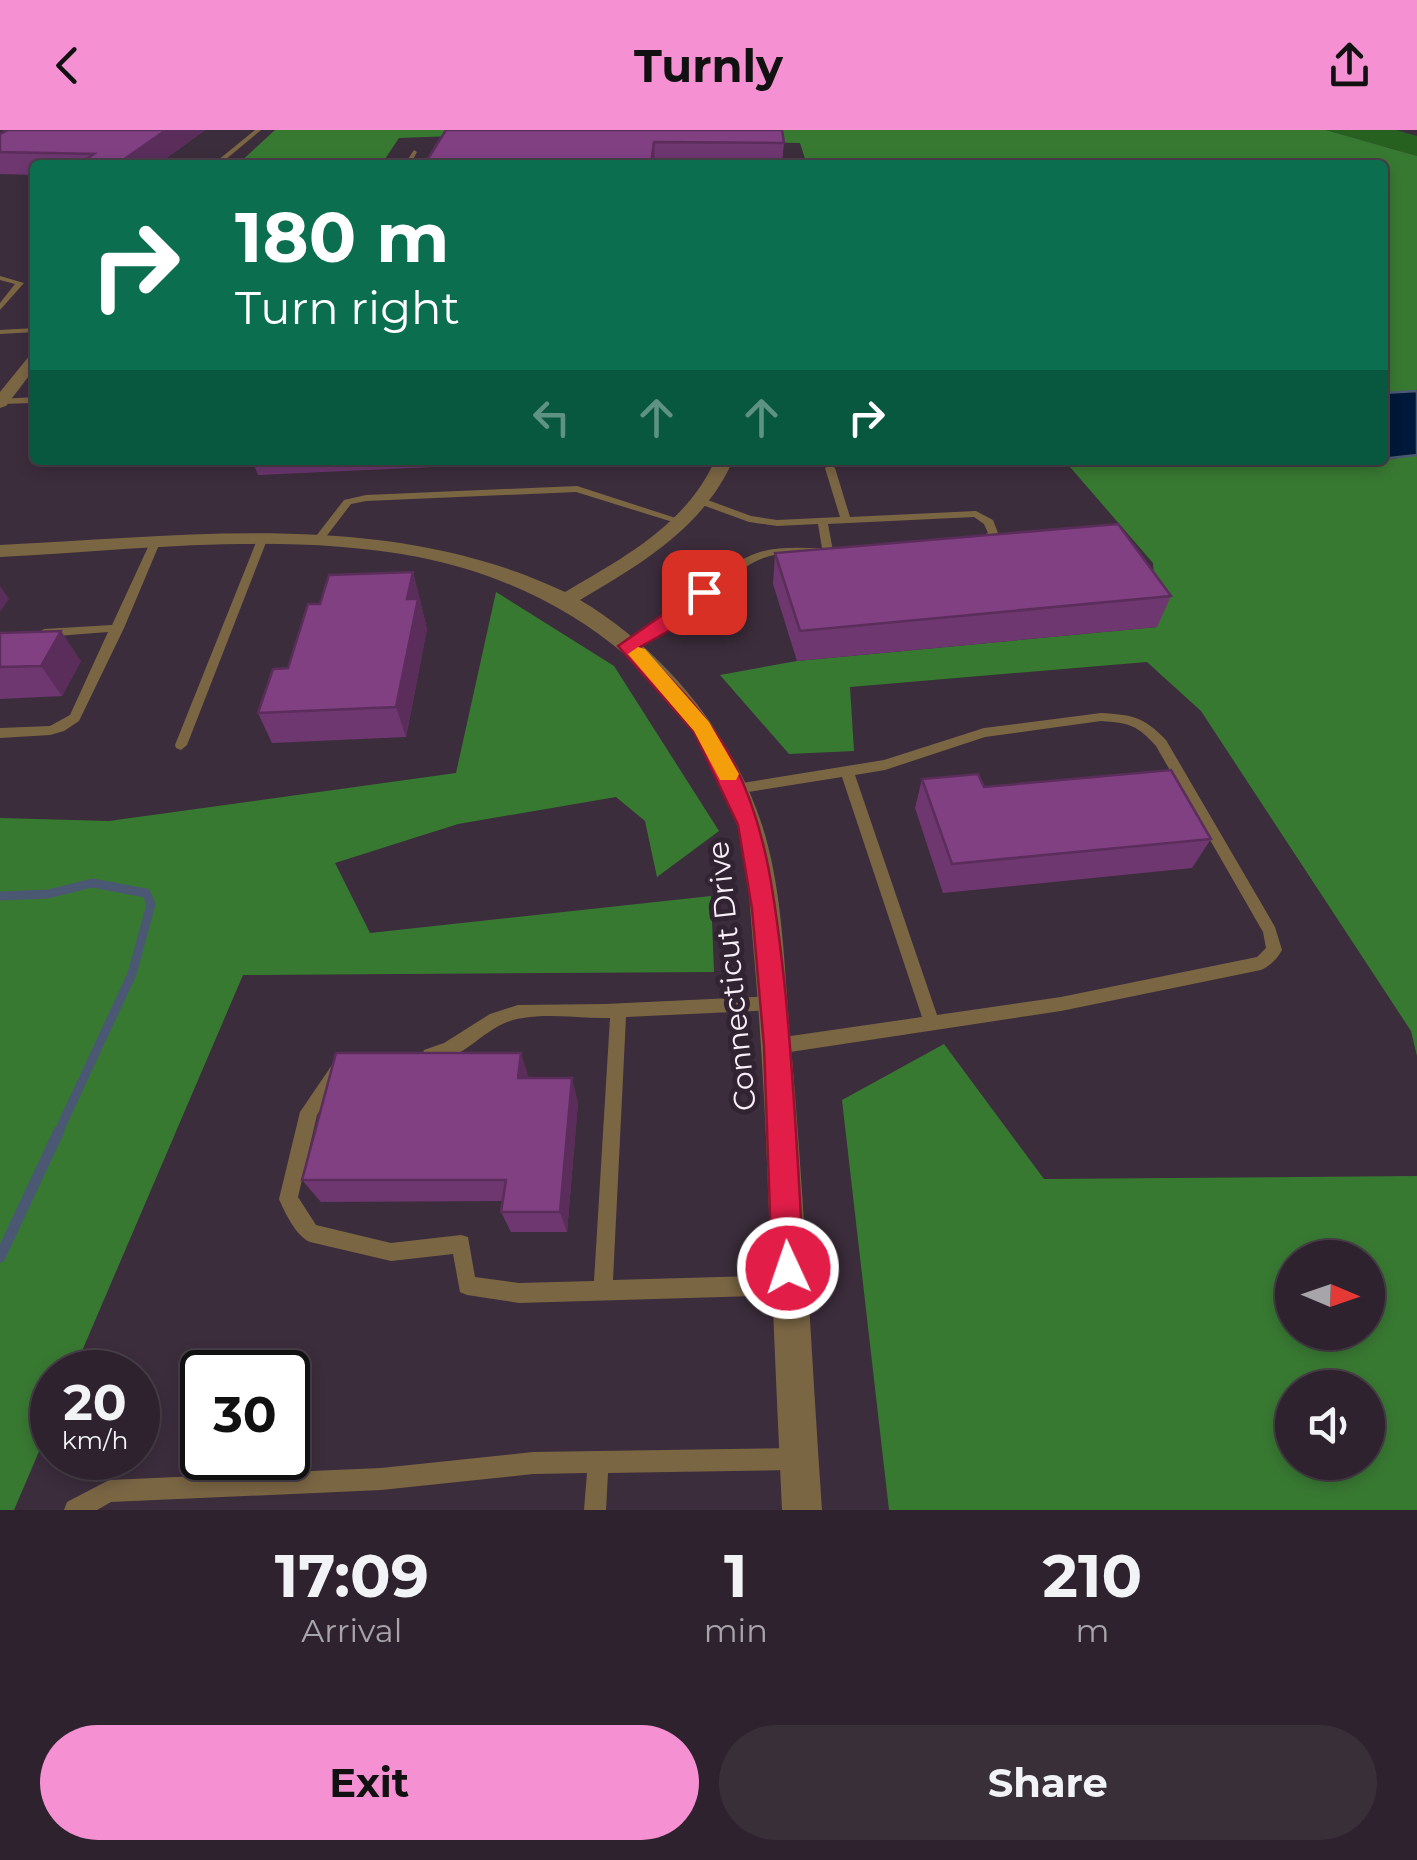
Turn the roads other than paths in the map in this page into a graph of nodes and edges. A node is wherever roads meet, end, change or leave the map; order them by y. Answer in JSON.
{"nodes":[{"id":1,"x":258,"y":130,"type":"edge"},
{"id":2,"x":414,"y":152,"type":"dead end"},
{"id":3,"x":221,"y":160,"type":"edge"},
{"id":4,"x":410,"y":160,"type":"edge"},
{"id":5,"x":0,"y":278,"type":"edge"},
{"id":6,"x":0,"y":308,"type":"edge"},
{"id":7,"x":30,"y":330,"type":"edge"},
{"id":8,"x":0,"y":332,"type":"edge"},
{"id":9,"x":30,"y":364,"type":"edge"},
{"id":10,"x":30,"y":400,"type":"edge"},
{"id":11,"x":0,"y":402,"type":"edge"},
{"id":12,"x":721,"y":465,"type":"edge"},
{"id":13,"x":830,"y":468,"type":"dead end"},
{"id":14,"x":701,"y":501,"type":"junction"},
{"id":15,"x":846,"y":519,"type":"junction"},
{"id":16,"x":822,"y":520,"type":"junction"},
{"id":17,"x":680,"y":521,"type":"junction"},
{"id":18,"x":262,"y":540,"type":"junction"},
{"id":19,"x":318,"y":540,"type":"junction"},
{"id":20,"x":971,"y":543,"type":"edge"},
{"id":21,"x":154,"y":545,"type":"junction"},
{"id":22,"x":828,"y":550,"type":"junction"},
{"id":23,"x":846,"y":550,"type":"edge"},
{"id":24,"x":0,"y":552,"type":"edge"},
{"id":25,"x":566,"y":600,"type":"junction"},
{"id":26,"x":118,"y":628,"type":"junction"},
{"id":27,"x":32,"y":634,"type":"edge"},
{"id":28,"x":628,"y":646,"type":"junction"},
{"id":29,"x":0,"y":733,"type":"edge"},
{"id":30,"x":181,"y":746,"type":"dead end"},
{"id":31,"x":847,"y":770,"type":"junction"},
{"id":32,"x":735,"y":789,"type":"junction"},
{"id":33,"x":773,"y":1003,"type":"junction"},
{"id":34,"x":618,"y":1010,"type":"junction"},
{"id":35,"x":932,"y":1023,"type":"junction"},
{"id":36,"x":777,"y":1046,"type":"junction"},
{"id":37,"x":409,"y":1057,"type":"edge"},
{"id":38,"x":358,"y":1062,"type":"edge"},
{"id":39,"x":790,"y":1285,"type":"junction"},
{"id":40,"x":603,"y":1290,"type":"junction"},
{"id":41,"x":799,"y":1459,"type":"junction"},
{"id":42,"x":598,"y":1462,"type":"junction"},
{"id":43,"x":75,"y":1510,"type":"edge"},
{"id":44,"x":595,"y":1510,"type":"edge"},
{"id":45,"x":802,"y":1510,"type":"edge"}],
"edges":[{"from":1,"to":3,"type":"lane"},
{"from":2,"to":4,"type":"lane"},
{"from":5,"to":6,"type":"lane"},
{"from":7,"to":8,"type":"lane"},
{"from":9,"to":11,"type":"street"},
{"from":10,"to":11,"type":"lane"},
{"from":12,"to":14,"type":"street"},
{"from":13,"to":15,"type":"lane"},
{"from":14,"to":16,"type":"lane"},
{"from":14,"to":17,"type":"street"},
{"from":15,"to":16,"type":"lane"},
{"from":15,"to":20,"type":"lane"},
{"from":16,"to":22,"type":"lane"},
{"from":17,"to":19,"type":"lane"},
{"from":17,"to":25,"type":"street"},
{"from":18,"to":19,"type":"street","name":"Connecticut Drive"},
{"from":18,"to":21,"type":"street","name":"Connecticut Drive"},
{"from":18,"to":30,"type":"lane"},
{"from":19,"to":25,"type":"street","name":"Connecticut Drive"},
{"from":21,"to":24,"type":"street","name":"Connecticut Drive"},
{"from":21,"to":26,"type":"lane"},
{"from":22,"to":23,"type":"lane"},
{"from":22,"to":28,"type":"lane"},
{"from":25,"to":28,"type":"street","name":"Connecticut Drive"},
{"from":26,"to":27,"type":"lane"},
{"from":26,"to":29,"type":"lane"},
{"from":28,"to":32,"type":"street","name":"Connecticut Drive"},
{"from":31,"to":32,"type":"lane"},
{"from":31,"to":35,"type":"lane"},
{"from":31,"to":35,"type":"lane"},
{"from":32,"to":33,"type":"street","name":"Connecticut Drive"},
{"from":33,"to":34,"type":"lane"},
{"from":33,"to":36,"type":"street","name":"Connecticut Drive"},
{"from":34,"to":37,"type":"lane"},
{"from":34,"to":40,"type":"lane"},
{"from":35,"to":36,"type":"lane"},
{"from":36,"to":39,"type":"street","name":"Connecticut Drive"},
{"from":38,"to":40,"type":"lane"},
{"from":39,"to":40,"type":"lane"},
{"from":39,"to":41,"type":"street","name":"Connecticut Drive"},
{"from":41,"to":42,"type":"lane"},
{"from":41,"to":45,"type":"street","name":"Connecticut Drive"},
{"from":42,"to":43,"type":"lane"},
{"from":42,"to":44,"type":"lane"}]}
